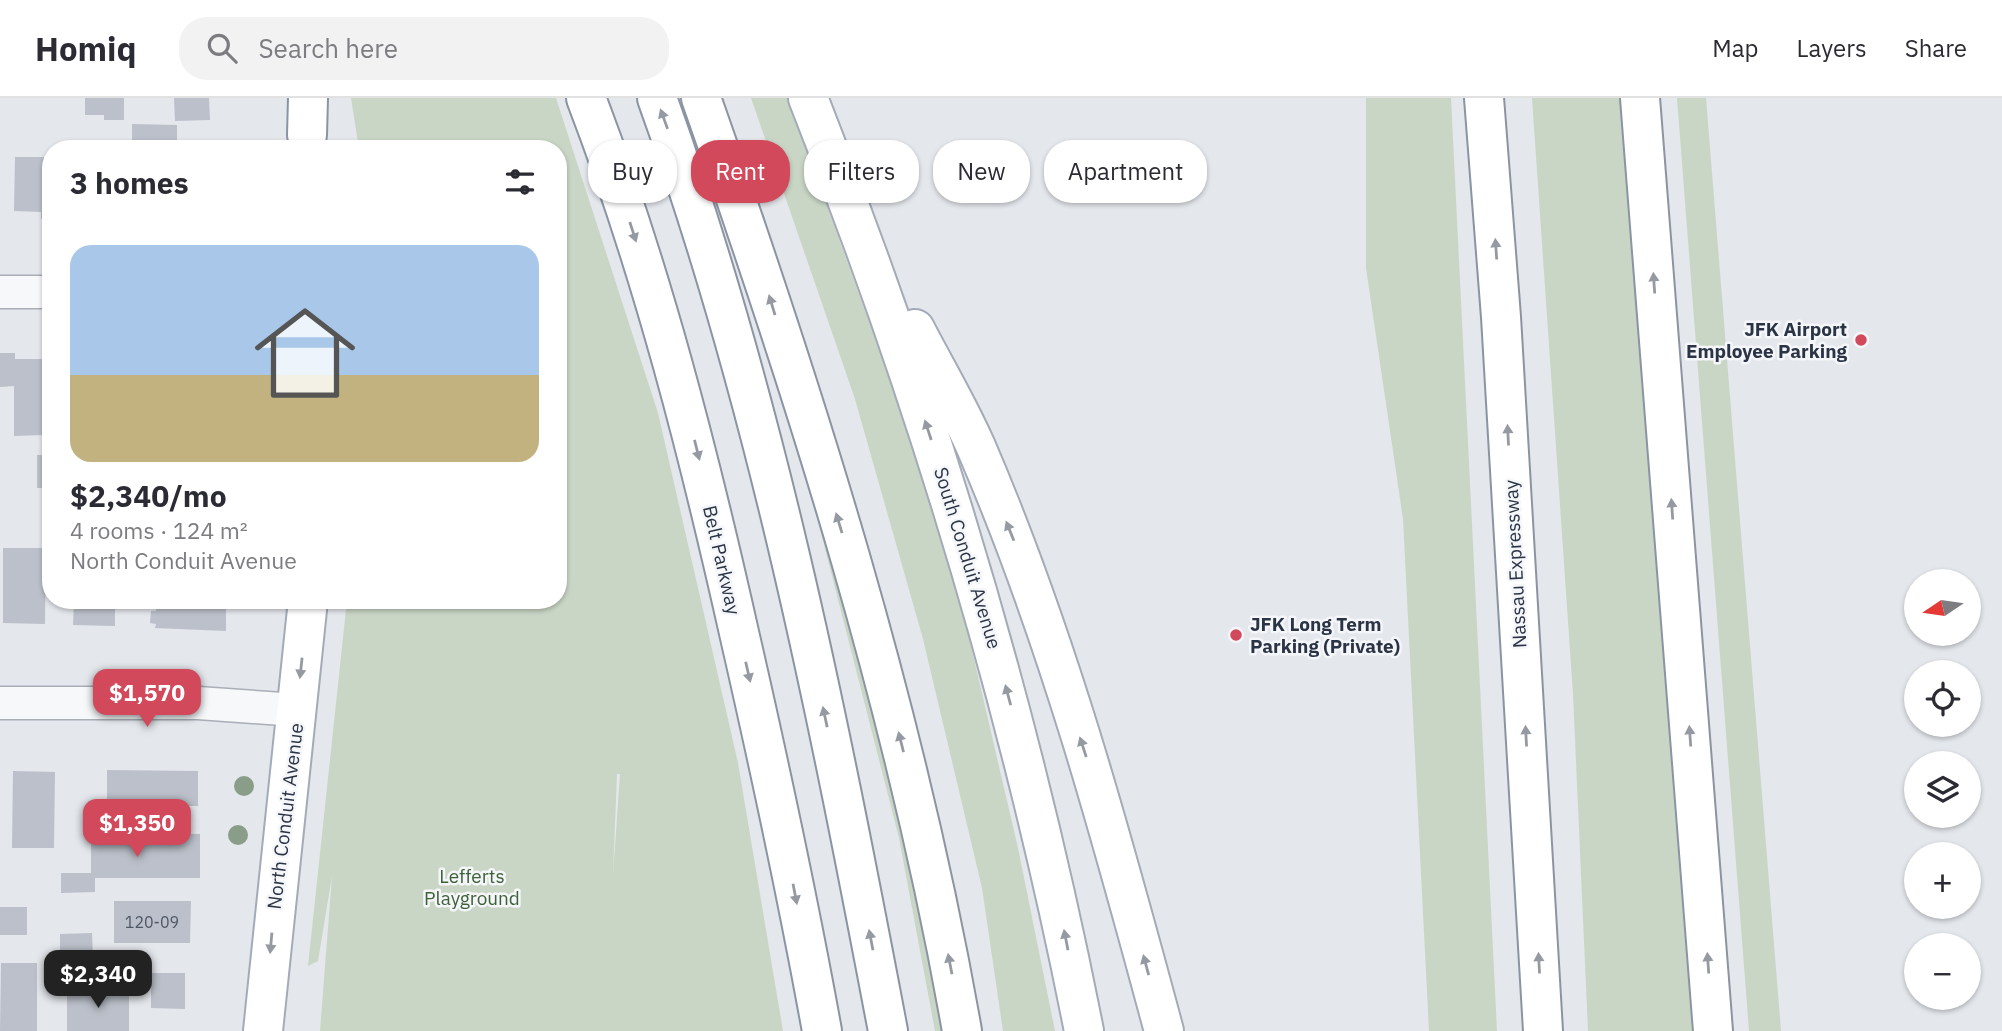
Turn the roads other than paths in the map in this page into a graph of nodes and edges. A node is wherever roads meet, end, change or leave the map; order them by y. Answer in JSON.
{"nodes":[{"id":1,"x":298,"y":98,"type":"edge"},
{"id":2,"x":586,"y":98,"type":"edge"},
{"id":3,"x":657,"y":98,"type":"edge"},
{"id":4,"x":701,"y":98,"type":"edge"},
{"id":5,"x":808,"y":98,"type":"edge"},
{"id":6,"x":1484,"y":98,"type":"edge"},
{"id":7,"x":1640,"y":98,"type":"edge"},
{"id":8,"x":308,"y":127,"type":"edge"},
{"id":9,"x":852,"y":208,"type":"junction"},
{"id":10,"x":0,"y":292,"type":"edge"},
{"id":11,"x":42,"y":292,"type":"edge"},
{"id":12,"x":307,"y":609,"type":"edge"},
{"id":13,"x":0,"y":703,"type":"edge"},
{"id":14,"x":297,"y":709,"type":"junction"},
{"id":15,"x":263,"y":1031,"type":"edge"},
{"id":16,"x":822,"y":1031,"type":"edge"},
{"id":17,"x":888,"y":1031,"type":"edge"},
{"id":18,"x":962,"y":1031,"type":"edge"},
{"id":19,"x":1084,"y":1031,"type":"edge"},
{"id":20,"x":1164,"y":1031,"type":"edge"},
{"id":21,"x":1543,"y":1031,"type":"edge"},
{"id":22,"x":1713,"y":1031,"type":"edge"}],
"edges":[{"from":1,"to":8,"type":"main road"},
{"from":2,"to":16,"type":"main road","name":"Belt Parkway","one_way":true},
{"from":17,"to":3,"type":"main road","one_way":true},
{"from":18,"to":4,"type":"main road","one_way":true},
{"from":5,"to":9,"type":"main road","name":"South Conduit Avenue"},
{"from":21,"to":6,"type":"main road","name":"Nassau Expressway","one_way":true},
{"from":22,"to":7,"type":"main road","one_way":true},
{"from":19,"to":9,"type":"main road","name":"South Conduit Avenue","one_way":true},
{"from":20,"to":9,"type":"main road","one_way":true},
{"from":10,"to":11,"type":"street"},
{"from":12,"to":14,"type":"main road","name":"North Conduit Avenue","one_way":true},
{"from":13,"to":14,"type":"street"},
{"from":14,"to":15,"type":"main road","name":"North Conduit Avenue","one_way":true}]}
